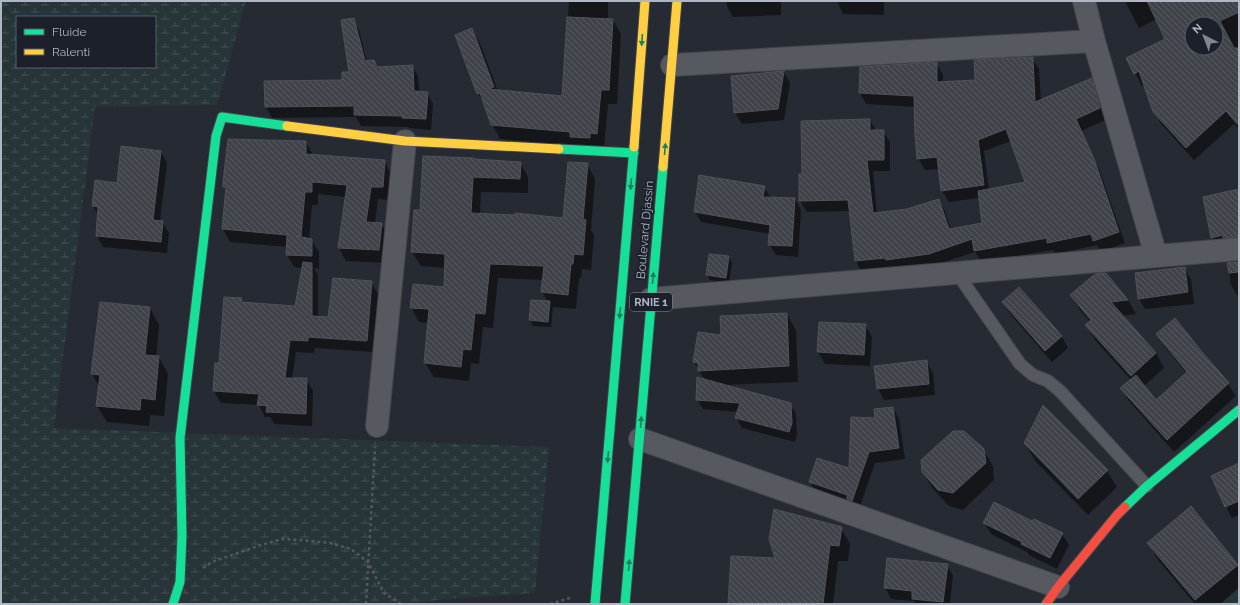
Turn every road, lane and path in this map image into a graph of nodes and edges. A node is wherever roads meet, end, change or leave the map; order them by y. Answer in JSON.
{"nodes":[{"id":1,"x":645,"y":1,"type":"edge"},
{"id":2,"x":677,"y":1,"type":"edge"},
{"id":3,"x":1084,"y":1,"type":"edge"},
{"id":4,"x":1094,"y":41,"type":"junction"},
{"id":5,"x":672,"y":65,"type":"junction"},
{"id":6,"x":405,"y":141,"type":"junction"},
{"id":7,"x":634,"y":153,"type":"junction"},
{"id":8,"x":1239,"y":249,"type":"edge"},
{"id":9,"x":1156,"y":256,"type":"junction"},
{"id":10,"x":957,"y":273,"type":"junction"},
{"id":11,"x":651,"y":299,"type":"junction"},
{"id":12,"x":1239,"y":410,"type":"edge"},
{"id":13,"x":377,"y":426,"type":"joint"},
{"id":14,"x":640,"y":439,"type":"junction"},
{"id":15,"x":1147,"y":486,"type":"junction"},
{"id":16,"x":368,"y":562,"type":"junction"},
{"id":17,"x":180,"y":582,"type":"junction"},
{"id":18,"x":1052,"y":596,"type":"edge"},
{"id":19,"x":173,"y":604,"type":"edge"},
{"id":20,"x":366,"y":604,"type":"edge"},
{"id":21,"x":401,"y":604,"type":"edge"},
{"id":22,"x":595,"y":604,"type":"edge"},
{"id":23,"x":626,"y":604,"type":"edge"}],
"edges":[{"from":1,"to":7,"type":"main road","name":"Boulevard Djassin","number":"RNIE 1","one_way":true},
{"from":2,"to":5,"type":"main road","name":"Boulevard Djassin","number":"RNIE 1"},
{"from":3,"to":4,"type":"street"},
{"from":4,"to":5,"type":"street"},
{"from":4,"to":9,"type":"street"},
{"from":11,"to":5,"type":"main road","name":"Boulevard Djassin","number":"RNIE 1","one_way":true},
{"from":6,"to":7,"type":"main road"},
{"from":6,"to":13,"type":"street"},
{"from":6,"to":17,"type":"main road"},
{"from":7,"to":22,"type":"main road","name":"Boulevard Djassin","number":"RNIE 1","one_way":true},
{"from":8,"to":9,"type":"street"},
{"from":9,"to":10,"type":"street"},
{"from":10,"to":11,"type":"street"},
{"from":10,"to":15,"type":"lane"},
{"from":14,"to":11,"type":"main road","name":"Boulevard Djassin","number":"RNIE 1","one_way":true},
{"from":12,"to":15,"type":"main road"},
{"from":13,"to":16,"type":"path"},
{"from":14,"to":18,"type":"street"},
{"from":23,"to":14,"type":"main road","name":"Boulevard Djassin","number":"RNIE 1","one_way":true},
{"from":15,"to":18,"type":"main road"},
{"from":16,"to":17,"type":"path"},
{"from":16,"to":20,"type":"path"},
{"from":16,"to":21,"type":"path"},
{"from":17,"to":19,"type":"main road"}]}
